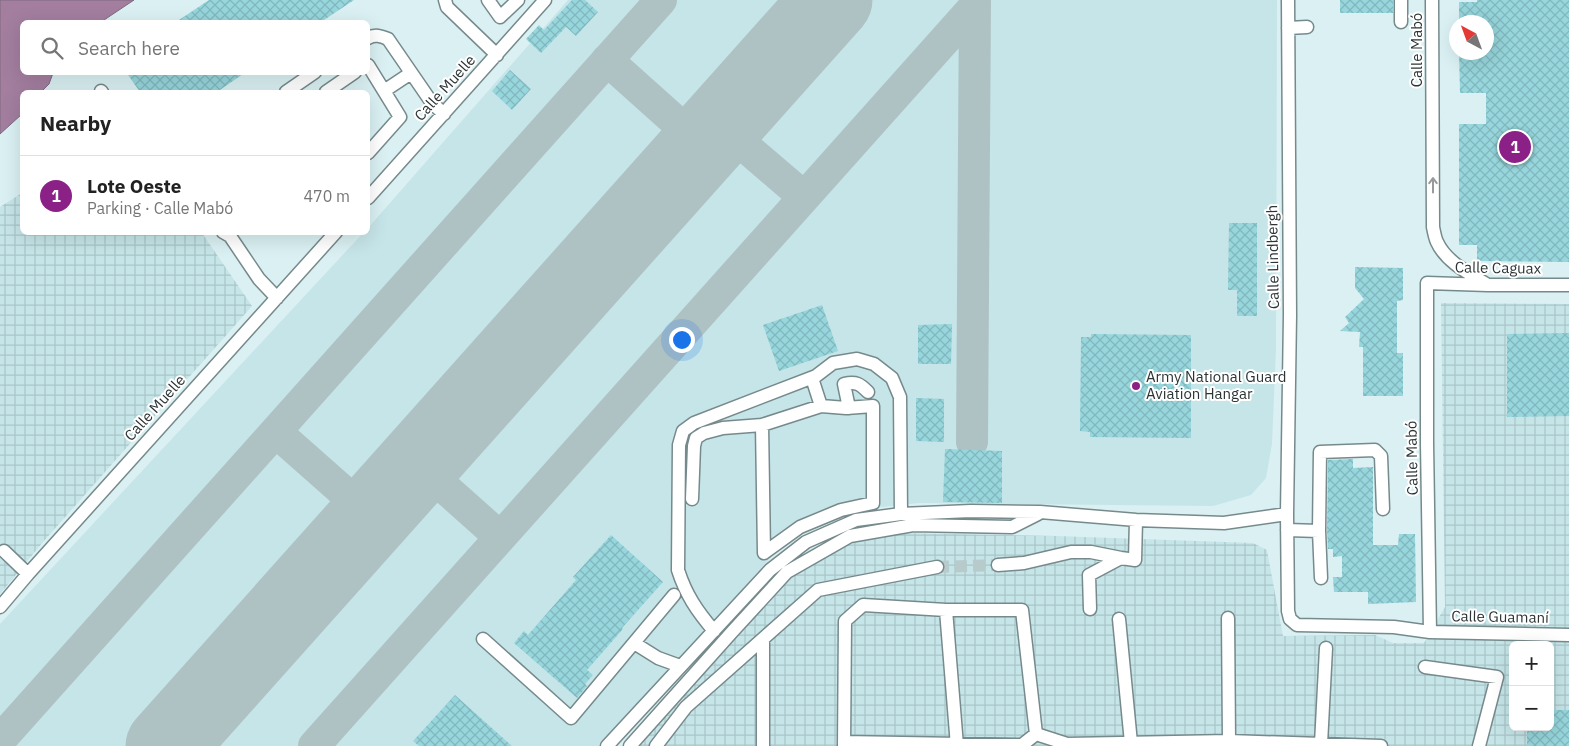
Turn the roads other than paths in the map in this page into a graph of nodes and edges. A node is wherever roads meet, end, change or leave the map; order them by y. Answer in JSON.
{"nodes":[{"id":1,"x":436,"y":0,"type":"edge"},
{"id":2,"x":488,"y":0,"type":"edge"},
{"id":3,"x":518,"y":0,"type":"edge"},
{"id":4,"x":545,"y":0,"type":"edge"},
{"id":5,"x":1288,"y":0,"type":"edge"},
{"id":6,"x":1401,"y":0,"type":"edge"},
{"id":7,"x":1432,"y":0,"type":"edge"},
{"id":8,"x":446,"y":4,"type":"edge"},
{"id":9,"x":1401,"y":22,"type":"dead end"},
{"id":10,"x":1288,"y":28,"type":"junction"},
{"id":11,"x":1307,"y":28,"type":"dead end"},
{"id":12,"x":370,"y":37,"type":"edge"},
{"id":13,"x":497,"y":54,"type":"junction"},
{"id":14,"x":370,"y":68,"type":"edge"},
{"id":15,"x":411,"y":73,"type":"junction"},
{"id":16,"x":311,"y":75,"type":"edge"},
{"id":17,"x":351,"y":75,"type":"edge"},
{"id":18,"x":289,"y":90,"type":"edge"},
{"id":19,"x":329,"y":90,"type":"edge"},
{"id":20,"x":384,"y":91,"type":"junction"},
{"id":21,"x":444,"y":114,"type":"junction"},
{"id":22,"x":370,"y":151,"type":"edge"},
{"id":23,"x":370,"y":196,"type":"edge"},
{"id":24,"x":228,"y":235,"type":"edge"},
{"id":25,"x":330,"y":235,"type":"edge"},
{"id":26,"x":1427,"y":283,"type":"joint"},
{"id":27,"x":1488,"y":285,"type":"junction"},
{"id":28,"x":1569,"y":285,"type":"edge"},
{"id":29,"x":277,"y":298,"type":"junction"},
{"id":30,"x":812,"y":378,"type":"junction"},
{"id":31,"x":868,"y":392,"type":"dead end"},
{"id":32,"x":821,"y":406,"type":"junction"},
{"id":33,"x":849,"y":408,"type":"junction"},
{"id":34,"x":762,"y":425,"type":"junction"},
{"id":35,"x":692,"y":499,"type":"dead end"},
{"id":36,"x":1384,"y":509,"type":"dead end"},
{"id":37,"x":1040,"y":512,"type":"junction"},
{"id":38,"x":901,"y":514,"type":"junction"},
{"id":39,"x":1286,"y":514,"type":"junction"},
{"id":40,"x":1136,"y":520,"type":"junction"},
{"id":41,"x":1287,"y":530,"type":"junction"},
{"id":42,"x":1319,"y":531,"type":"junction"},
{"id":43,"x":4,"y":551,"type":"dead end"},
{"id":44,"x":1121,"y":558,"type":"junction"},
{"id":45,"x":998,"y":565,"type":"tunnel mouth"},
{"id":46,"x":937,"y":567,"type":"tunnel mouth"},
{"id":47,"x":28,"y":574,"type":"junction"},
{"id":48,"x":1321,"y":578,"type":"dead end"},
{"id":49,"x":674,"y":595,"type":"dead end"},
{"id":50,"x":0,"y":607,"type":"edge"},
{"id":51,"x":1090,"y":609,"type":"dead end"},
{"id":52,"x":946,"y":610,"type":"junction"},
{"id":53,"x":1228,"y":618,"type":"dead end"},
{"id":54,"x":1118,"y":619,"type":"dead end"},
{"id":55,"x":714,"y":630,"type":"junction"},
{"id":56,"x":1430,"y":632,"type":"junction"},
{"id":57,"x":1569,"y":635,"type":"edge"},
{"id":58,"x":483,"y":639,"type":"dead end"},
{"id":59,"x":763,"y":640,"type":"junction"},
{"id":60,"x":634,"y":643,"type":"junction"},
{"id":61,"x":1326,"y":648,"type":"dead end"},
{"id":62,"x":680,"y":666,"type":"junction"},
{"id":63,"x":1425,"y":667,"type":"dead end"},
{"id":64,"x":1036,"y":734,"type":"junction"},
{"id":65,"x":1229,"y":741,"type":"junction"},
{"id":66,"x":661,"y":743,"type":"edge"},
{"id":67,"x":1131,"y":743,"type":"junction"},
{"id":68,"x":844,"y":744,"type":"edge"},
{"id":69,"x":1321,"y":744,"type":"junction"},
{"id":70,"x":957,"y":745,"type":"edge"},
{"id":71,"x":607,"y":746,"type":"edge"},
{"id":72,"x":630,"y":746,"type":"edge"},
{"id":73,"x":763,"y":746,"type":"edge"},
{"id":74,"x":1381,"y":746,"type":"edge"},
{"id":75,"x":1479,"y":746,"type":"edge"}],
"edges":[{"from":1,"to":8,"type":"street"},
{"from":2,"to":3,"type":"street"},
{"from":4,"to":13,"type":"street","name":"Calle Muelle"},
{"from":5,"to":10,"type":"street","name":"Calle Lindbergh"},
{"from":6,"to":9,"type":"street"},
{"from":27,"to":7,"type":"street","name":"Calle Mabó","one_way":true},
{"from":8,"to":13,"type":"street"},
{"from":10,"to":11,"type":"street"},
{"from":10,"to":39,"type":"street","name":"Calle Lindbergh"},
{"from":12,"to":15,"type":"street"},
{"from":13,"to":21,"type":"street","name":"Calle Muelle"},
{"from":14,"to":20,"type":"street"},
{"from":15,"to":20,"type":"street"},
{"from":15,"to":21,"type":"street"},
{"from":16,"to":18,"type":"street"},
{"from":17,"to":19,"type":"street"},
{"from":20,"to":22,"type":"street"},
{"from":21,"to":23,"type":"street","name":"Calle Muelle"},
{"from":24,"to":29,"type":"street"},
{"from":25,"to":29,"type":"street","name":"Calle Muelle"},
{"from":26,"to":27,"type":"street","name":"Calle Caguax"},
{"from":26,"to":56,"type":"street","name":"Calle Mabó"},
{"from":27,"to":28,"type":"street","name":"Calle Caguax"},
{"from":29,"to":47,"type":"street","name":"Calle Muelle"},
{"from":30,"to":32,"type":"street"},
{"from":30,"to":38,"type":"street"},
{"from":30,"to":55,"type":"street"},
{"from":31,"to":33,"type":"street"},
{"from":32,"to":33,"type":"street"},
{"from":32,"to":34,"type":"street"},
{"from":33,"to":34,"type":"street"},
{"from":34,"to":35,"type":"street"},
{"from":36,"to":42,"type":"street"},
{"from":37,"to":38,"type":"street"},
{"from":37,"to":40,"type":"street"},
{"from":37,"to":72,"type":"street"},
{"from":38,"to":55,"type":"street"},
{"from":39,"to":40,"type":"street"},
{"from":39,"to":41,"type":"street","name":"Calle Lindbergh"},
{"from":40,"to":44,"type":"street"},
{"from":41,"to":42,"type":"street"},
{"from":41,"to":56,"type":"street","name":"Calle Guamaní"},
{"from":42,"to":48,"type":"street"},
{"from":43,"to":47,"type":"street"},
{"from":44,"to":45,"type":"street"},
{"from":44,"to":51,"type":"street"},
{"from":46,"to":59,"type":"street"},
{"from":47,"to":50,"type":"street","name":"Calle Muelle"},
{"from":49,"to":60,"type":"street"},
{"from":52,"to":64,"type":"street"},
{"from":52,"to":68,"type":"street"},
{"from":52,"to":70,"type":"street"},
{"from":53,"to":65,"type":"street"},
{"from":54,"to":67,"type":"street"},
{"from":55,"to":62,"type":"street"},
{"from":56,"to":57,"type":"street","name":"Calle Guamaní"},
{"from":58,"to":60,"type":"street"},
{"from":59,"to":66,"type":"street"},
{"from":59,"to":73,"type":"street"},
{"from":60,"to":62,"type":"street"},
{"from":61,"to":69,"type":"street"},
{"from":62,"to":71,"type":"street"},
{"from":63,"to":75,"type":"street"},
{"from":64,"to":67,"type":"street"},
{"from":64,"to":70,"type":"street"},
{"from":65,"to":67,"type":"street"},
{"from":65,"to":69,"type":"street"},
{"from":68,"to":70,"type":"street"},
{"from":69,"to":74,"type":"street"}]}
